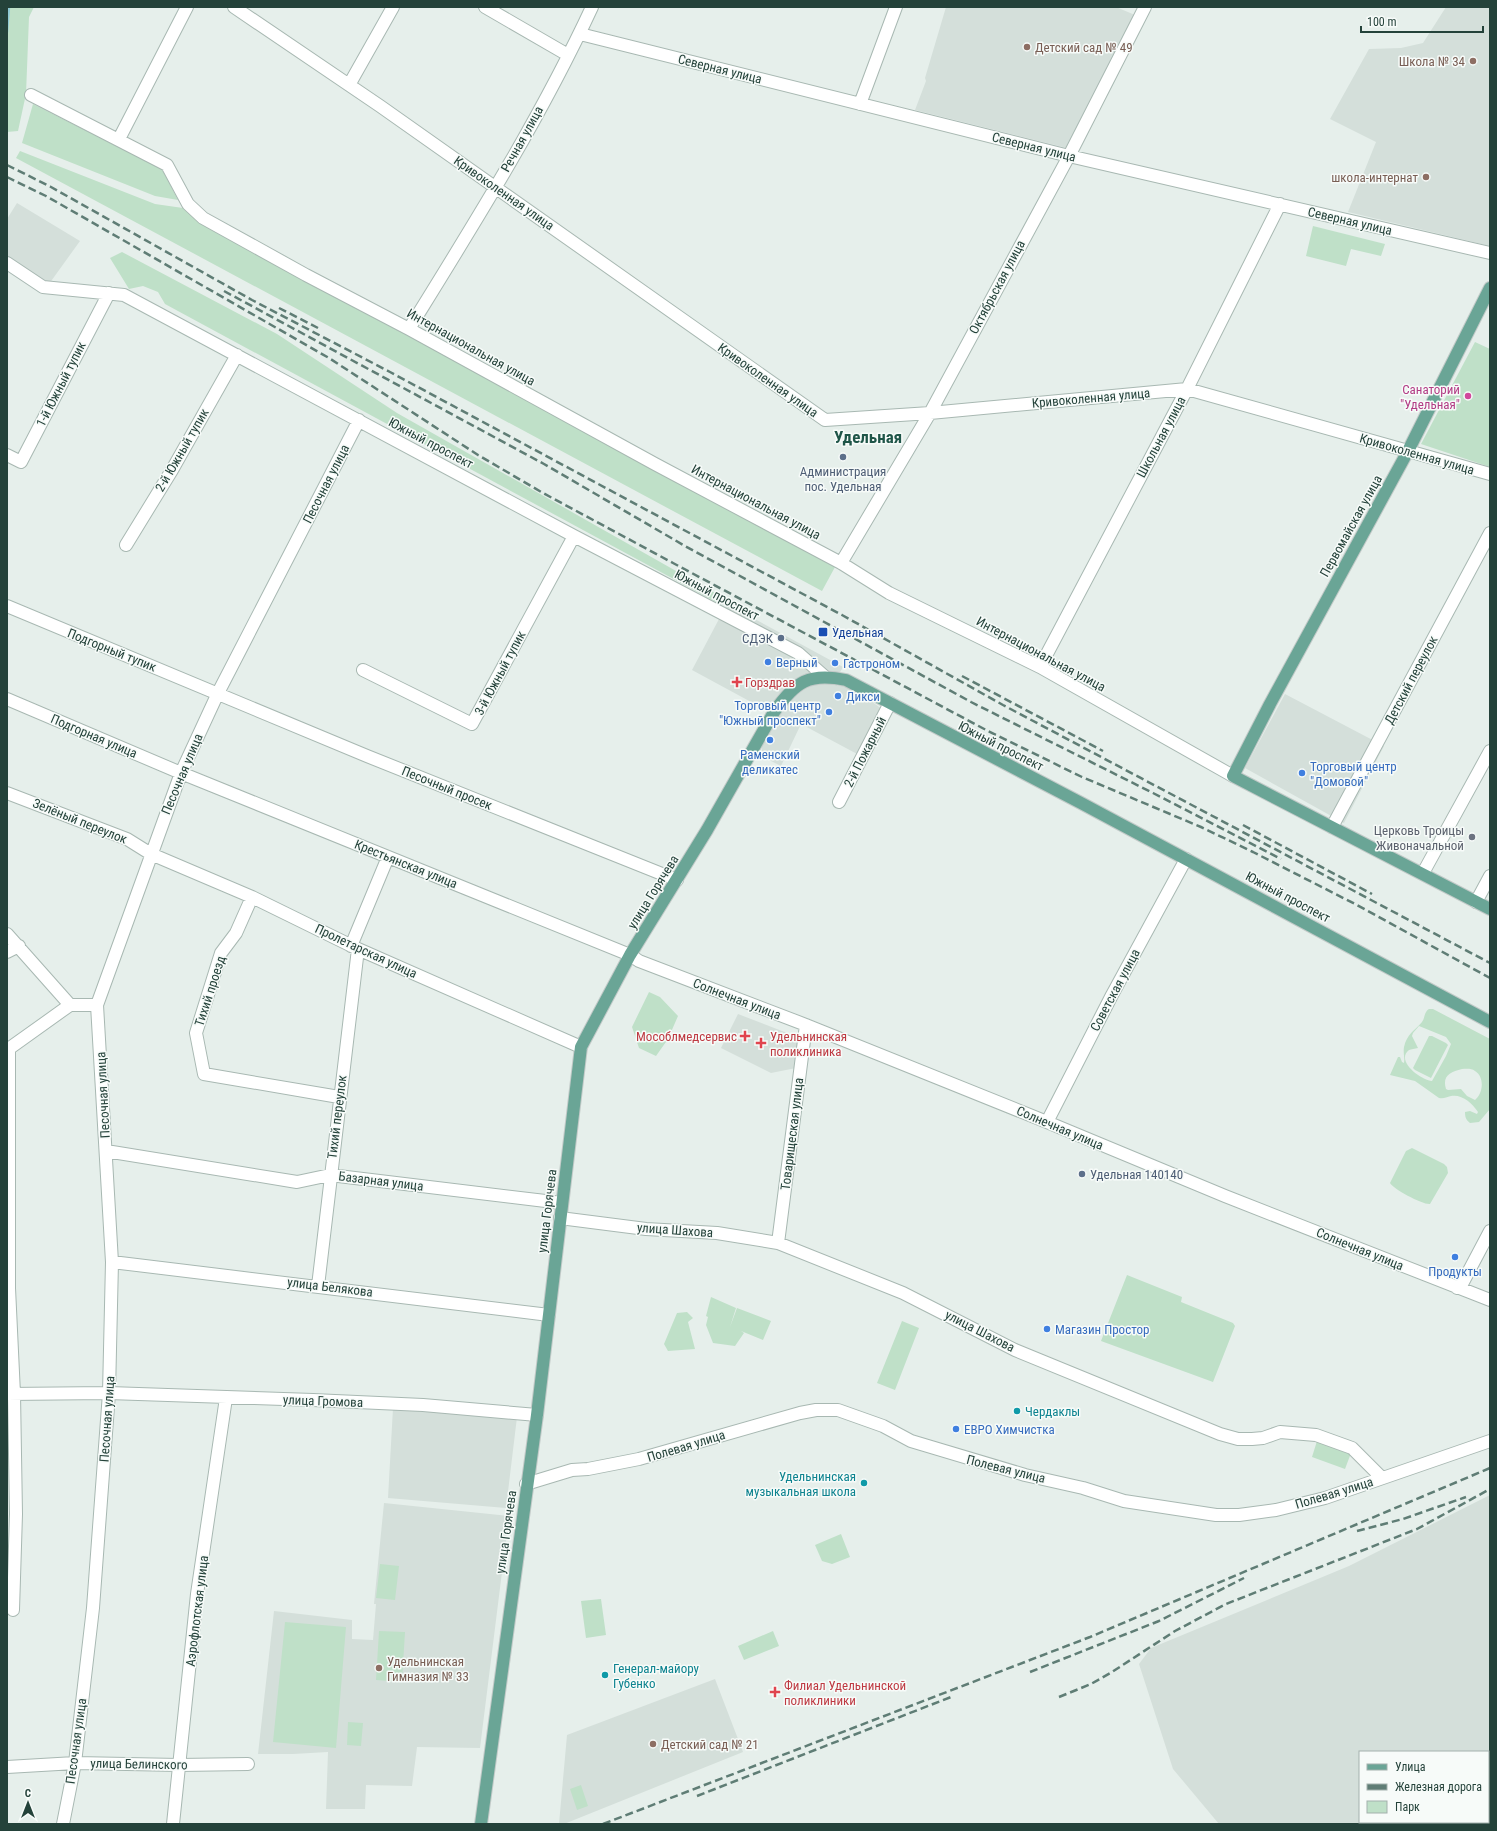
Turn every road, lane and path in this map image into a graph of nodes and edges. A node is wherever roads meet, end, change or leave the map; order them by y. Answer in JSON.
{"nodes":[{"id":1,"x":187,"y":7,"type":"edge"},
{"id":2,"x":234,"y":7,"type":"edge"},
{"id":3,"x":392,"y":7,"type":"edge"},
{"id":4,"x":485,"y":7,"type":"edge"},
{"id":5,"x":592,"y":7,"type":"edge"},
{"id":6,"x":896,"y":7,"type":"edge"},
{"id":7,"x":1145,"y":7,"type":"edge"},
{"id":8,"x":580,"y":34,"type":"junction"},
{"id":9,"x":568,"y":55,"type":"junction"},
{"id":10,"x":349,"y":85,"type":"junction"},
{"id":11,"x":31,"y":95,"type":"dead end"},
{"id":12,"x":860,"y":104,"type":"junction"},
{"id":13,"x":119,"y":139,"type":"junction"},
{"id":14,"x":1069,"y":156,"type":"junction"},
{"id":15,"x":496,"y":188,"type":"junction"},
{"id":16,"x":1280,"y":204,"type":"junction"},
{"id":17,"x":1490,"y":253,"type":"edge"},
{"id":18,"x":7,"y":263,"type":"edge"},
{"id":19,"x":1490,"y":288,"type":"edge"},
{"id":20,"x":109,"y":293,"type":"junction"},
{"id":21,"x":409,"y":329,"type":"junction"},
{"id":22,"x":237,"y":354,"type":"junction"},
{"id":23,"x":1187,"y":389,"type":"junction"},
{"id":24,"x":930,"y":413,"type":"junction"},
{"id":25,"x":359,"y":420,"type":"junction"},
{"id":26,"x":1408,"y":451,"type":"junction"},
{"id":27,"x":7,"y":455,"type":"edge"},
{"id":28,"x":1490,"y":474,"type":"edge"},
{"id":29,"x":1490,"y":533,"type":"edge"},
{"id":30,"x":574,"y":536,"type":"junction"},
{"id":31,"x":126,"y":545,"type":"dead end"},
{"id":32,"x":841,"y":563,"type":"junction"},
{"id":33,"x":7,"y":606,"type":"edge"},
{"id":34,"x":1040,"y":667,"type":"junction"},
{"id":35,"x":363,"y":670,"type":"dead end"},
{"id":36,"x":824,"y":676,"type":"junction"},
{"id":37,"x":218,"y":693,"type":"junction"},
{"id":38,"x":7,"y":699,"type":"edge"},
{"id":39,"x":890,"y":703,"type":"junction"},
{"id":40,"x":1490,"y":751,"type":"edge"},
{"id":41,"x":181,"y":773,"type":"junction"},
{"id":42,"x":1233,"y":776,"type":"junction"},
{"id":43,"x":7,"y":792,"type":"edge"},
{"id":44,"x":839,"y":802,"type":"dead end"},
{"id":45,"x":1332,"y":827,"type":"junction"},
{"id":46,"x":151,"y":854,"type":"junction"},
{"id":47,"x":388,"y":857,"type":"junction"},
{"id":48,"x":1186,"y":859,"type":"junction"},
{"id":49,"x":1423,"y":873,"type":"junction"},
{"id":50,"x":1490,"y":876,"type":"edge"},
{"id":51,"x":677,"y":880,"type":"junction"},
{"id":52,"x":252,"y":897,"type":"junction"},
{"id":53,"x":1476,"y":902,"type":"junction"},
{"id":54,"x":1490,"y":909,"type":"edge"},
{"id":55,"x":7,"y":934,"type":"edge"},
{"id":56,"x":19,"y":946,"type":"junction"},
{"id":57,"x":355,"y":947,"type":"junction"},
{"id":58,"x":7,"y":952,"type":"edge"},
{"id":59,"x":630,"y":955,"type":"junction"},
{"id":60,"x":70,"y":1004,"type":"junction"},
{"id":61,"x":97,"y":1004,"type":"junction"},
{"id":62,"x":1490,"y":1022,"type":"edge"},
{"id":63,"x":806,"y":1025,"type":"junction"},
{"id":64,"x":581,"y":1047,"type":"junction"},
{"id":65,"x":8,"y":1050,"type":"edge"},
{"id":66,"x":339,"y":1097,"type":"junction"},
{"id":67,"x":1047,"y":1122,"type":"junction"},
{"id":68,"x":106,"y":1151,"type":"junction"},
{"id":69,"x":330,"y":1175,"type":"junction"},
{"id":70,"x":562,"y":1203,"type":"junction"},
{"id":71,"x":560,"y":1218,"type":"junction"},
{"id":72,"x":1490,"y":1231,"type":"edge"},
{"id":73,"x":778,"y":1243,"type":"junction"},
{"id":74,"x":112,"y":1262,"type":"junction"},
{"id":75,"x":318,"y":1286,"type":"junction"},
{"id":76,"x":1456,"y":1288,"type":"junction"},
{"id":77,"x":1490,"y":1300,"type":"edge"},
{"id":78,"x":549,"y":1315,"type":"junction"},
{"id":79,"x":109,"y":1393,"type":"junction"},
{"id":80,"x":10,"y":1394,"type":"edge"},
{"id":81,"x":226,"y":1398,"type":"junction"},
{"id":82,"x":537,"y":1415,"type":"junction"},
{"id":83,"x":1490,"y":1441,"type":"edge"},
{"id":84,"x":1382,"y":1478,"type":"junction"},
{"id":85,"x":526,"y":1484,"type":"junction"},
{"id":86,"x":14,"y":1610,"type":"dead end"},
{"id":87,"x":74,"y":1763,"type":"junction"},
{"id":88,"x":248,"y":1764,"type":"dead end"},
{"id":89,"x":179,"y":1765,"type":"junction"},
{"id":90,"x":7,"y":1767,"type":"edge"},
{"id":91,"x":63,"y":1824,"type":"edge"},
{"id":92,"x":173,"y":1824,"type":"edge"},
{"id":93,"x":481,"y":1824,"type":"edge"}],
"edges":[{"from":1,"to":13,"type":"street"},
{"from":2,"to":10,"type":"street","name":"Кривоколенная улица"},
{"from":3,"to":10,"type":"street"},
{"from":4,"to":9,"type":"street"},
{"from":5,"to":8,"type":"street","name":"Речная улица"},
{"from":6,"to":12,"type":"street"},
{"from":7,"to":14,"type":"street","name":"Октябрьская улица"},
{"from":8,"to":9,"type":"street","name":"Речная улица"},
{"from":8,"to":12,"type":"street","name":"Северная улица"},
{"from":9,"to":15,"type":"street","name":"Речная улица"},
{"from":10,"to":15,"type":"street","name":"Кривоколенная улица"},
{"from":11,"to":13,"type":"street","name":"Интернациональная улица"},
{"from":12,"to":14,"type":"street","name":"Северная улица"},
{"from":13,"to":21,"type":"street","name":"Интернациональная улица"},
{"from":14,"to":16,"type":"street","name":"Северная улица"},
{"from":14,"to":24,"type":"street","name":"Октябрьская улица"},
{"from":15,"to":21,"type":"street","name":"Речная улица"},
{"from":15,"to":24,"type":"street","name":"Кривоколенная улица"},
{"from":16,"to":17,"type":"street","name":"Северная улица"},
{"from":16,"to":23,"type":"street","name":"Школьная улица"},
{"from":18,"to":20,"type":"street","name":"Южный проспект"},
{"from":19,"to":26,"type":"main road","name":"Первомайская улица"},
{"from":20,"to":22,"type":"street","name":"Южный проспект"},
{"from":20,"to":27,"type":"street","name":"1-й Южный тупик"},
{"from":21,"to":32,"type":"street","name":"Интернациональная улица"},
{"from":22,"to":25,"type":"street","name":"Южный проспект"},
{"from":22,"to":31,"type":"street","name":"2-й Южный тупик"},
{"from":23,"to":24,"type":"street","name":"Кривоколенная улица"},
{"from":23,"to":26,"type":"street","name":"Кривоколенная улица"},
{"from":23,"to":34,"type":"street","name":"Школьная улица"},
{"from":24,"to":32,"type":"street","name":"Октябрьская улица"},
{"from":25,"to":30,"type":"street","name":"Южный проспект"},
{"from":25,"to":37,"type":"street","name":"Песочная улица"},
{"from":26,"to":28,"type":"street","name":"Кривоколенная улица"},
{"from":26,"to":42,"type":"main road","name":"Первомайская улица"},
{"from":29,"to":45,"type":"street","name":"Детский переулок"},
{"from":30,"to":35,"type":"street","name":"3-й Южный тупик"},
{"from":30,"to":36,"type":"street","name":"Южный проспект"},
{"from":32,"to":34,"type":"street","name":"Интернациональная улица"},
{"from":33,"to":37,"type":"street","name":"Подгорный тупик"},
{"from":34,"to":42,"type":"street","name":"Интернациональная улица"},
{"from":36,"to":39,"type":"main road","name":"Южный проспект"},
{"from":36,"to":51,"type":"main road","name":"улица Горячева"},
{"from":37,"to":41,"type":"street","name":"Песочная улица"},
{"from":37,"to":51,"type":"street","name":"Песочный просек"},
{"from":38,"to":41,"type":"street","name":"Подгорная улица"},
{"from":39,"to":44,"type":"street","name":"2-й Пожарный"},
{"from":39,"to":48,"type":"main road","name":"Южный проспект"},
{"from":40,"to":49,"type":"street"},
{"from":41,"to":46,"type":"street","name":"Песочная улица"},
{"from":41,"to":47,"type":"street","name":"Крестьянская улица"},
{"from":42,"to":45,"type":"main road","name":"Интернациональная улица"},
{"from":43,"to":46,"type":"street","name":"Зелёный переулок"},
{"from":45,"to":49,"type":"main road","name":"Интернациональная улица"},
{"from":46,"to":52,"type":"street","name":"Пролетарская улица"},
{"from":46,"to":61,"type":"street","name":"Песочная улица"},
{"from":47,"to":57,"type":"street","name":"Тихий переулок"},
{"from":47,"to":59,"type":"street","name":"Крестьянская улица"},
{"from":48,"to":62,"type":"main road","name":"Южный проспект"},
{"from":48,"to":67,"type":"street","name":"Советская улица"},
{"from":49,"to":53,"type":"main road","name":"Интернациональная улица"},
{"from":50,"to":53,"type":"street"},
{"from":51,"to":59,"type":"main road","name":"улица Горячева"},
{"from":52,"to":57,"type":"street","name":"Пролетарская улица"},
{"from":52,"to":66,"type":"street","name":"Тихий проезд"},
{"from":53,"to":54,"type":"main road","name":"Интернациональная улица"},
{"from":55,"to":56,"type":"street"},
{"from":56,"to":58,"type":"street"},
{"from":56,"to":60,"type":"street"},
{"from":57,"to":64,"type":"street","name":"Пролетарская улица"},
{"from":57,"to":66,"type":"street","name":"Тихий переулок"},
{"from":59,"to":63,"type":"street","name":"Солнечная улица"},
{"from":59,"to":64,"type":"main road","name":"улица Горячева"},
{"from":60,"to":61,"type":"street"},
{"from":60,"to":65,"type":"street"},
{"from":61,"to":68,"type":"street","name":"Песочная улица"},
{"from":63,"to":67,"type":"street","name":"Солнечная улица"},
{"from":63,"to":73,"type":"street","name":"Товарищеская улица"},
{"from":64,"to":70,"type":"main road","name":"улица Горячева"},
{"from":65,"to":80,"type":"street"},
{"from":66,"to":69,"type":"street","name":"Тихий переулок"},
{"from":67,"to":76,"type":"street","name":"Солнечная улица"},
{"from":68,"to":69,"type":"street","name":"Базарная улица"},
{"from":68,"to":74,"type":"street","name":"Песочная улица"},
{"from":69,"to":70,"type":"street","name":"Базарная улица"},
{"from":69,"to":75,"type":"street","name":"Тихий переулок"},
{"from":70,"to":71,"type":"main road","name":"улица Горячева"},
{"from":71,"to":73,"type":"street","name":"улица Шахова"},
{"from":71,"to":78,"type":"main road","name":"улица Горячева"},
{"from":72,"to":76,"type":"street"},
{"from":73,"to":84,"type":"street","name":"улица Шахова"},
{"from":74,"to":75,"type":"street","name":"улица Белякова"},
{"from":74,"to":79,"type":"street","name":"Песочная улица"},
{"from":75,"to":78,"type":"street","name":"улица Белякова"},
{"from":76,"to":77,"type":"street","name":"Солнечная улица"},
{"from":78,"to":82,"type":"main road","name":"улица Горячева"},
{"from":79,"to":80,"type":"street","name":"улица Громова"},
{"from":79,"to":81,"type":"street","name":"улица Громова"},
{"from":79,"to":87,"type":"street","name":"Песочная улица"},
{"from":80,"to":86,"type":"street"},
{"from":81,"to":82,"type":"street","name":"улица Громова"},
{"from":81,"to":89,"type":"street","name":"Аэрофлотская улица"},
{"from":82,"to":85,"type":"main road","name":"улица Горячева"},
{"from":83,"to":84,"type":"street","name":"Полевая улица"},
{"from":84,"to":85,"type":"street","name":"Полевая улица"},
{"from":85,"to":93,"type":"main road","name":"улица Горячева"},
{"from":87,"to":89,"type":"street","name":"улица Белинского"},
{"from":87,"to":90,"type":"street","name":"улица Белинского"},
{"from":87,"to":91,"type":"street","name":"Песочная улица"},
{"from":88,"to":89,"type":"street","name":"улица Белинского"},
{"from":89,"to":92,"type":"street","name":"Аэрофлотская улица"}]}
